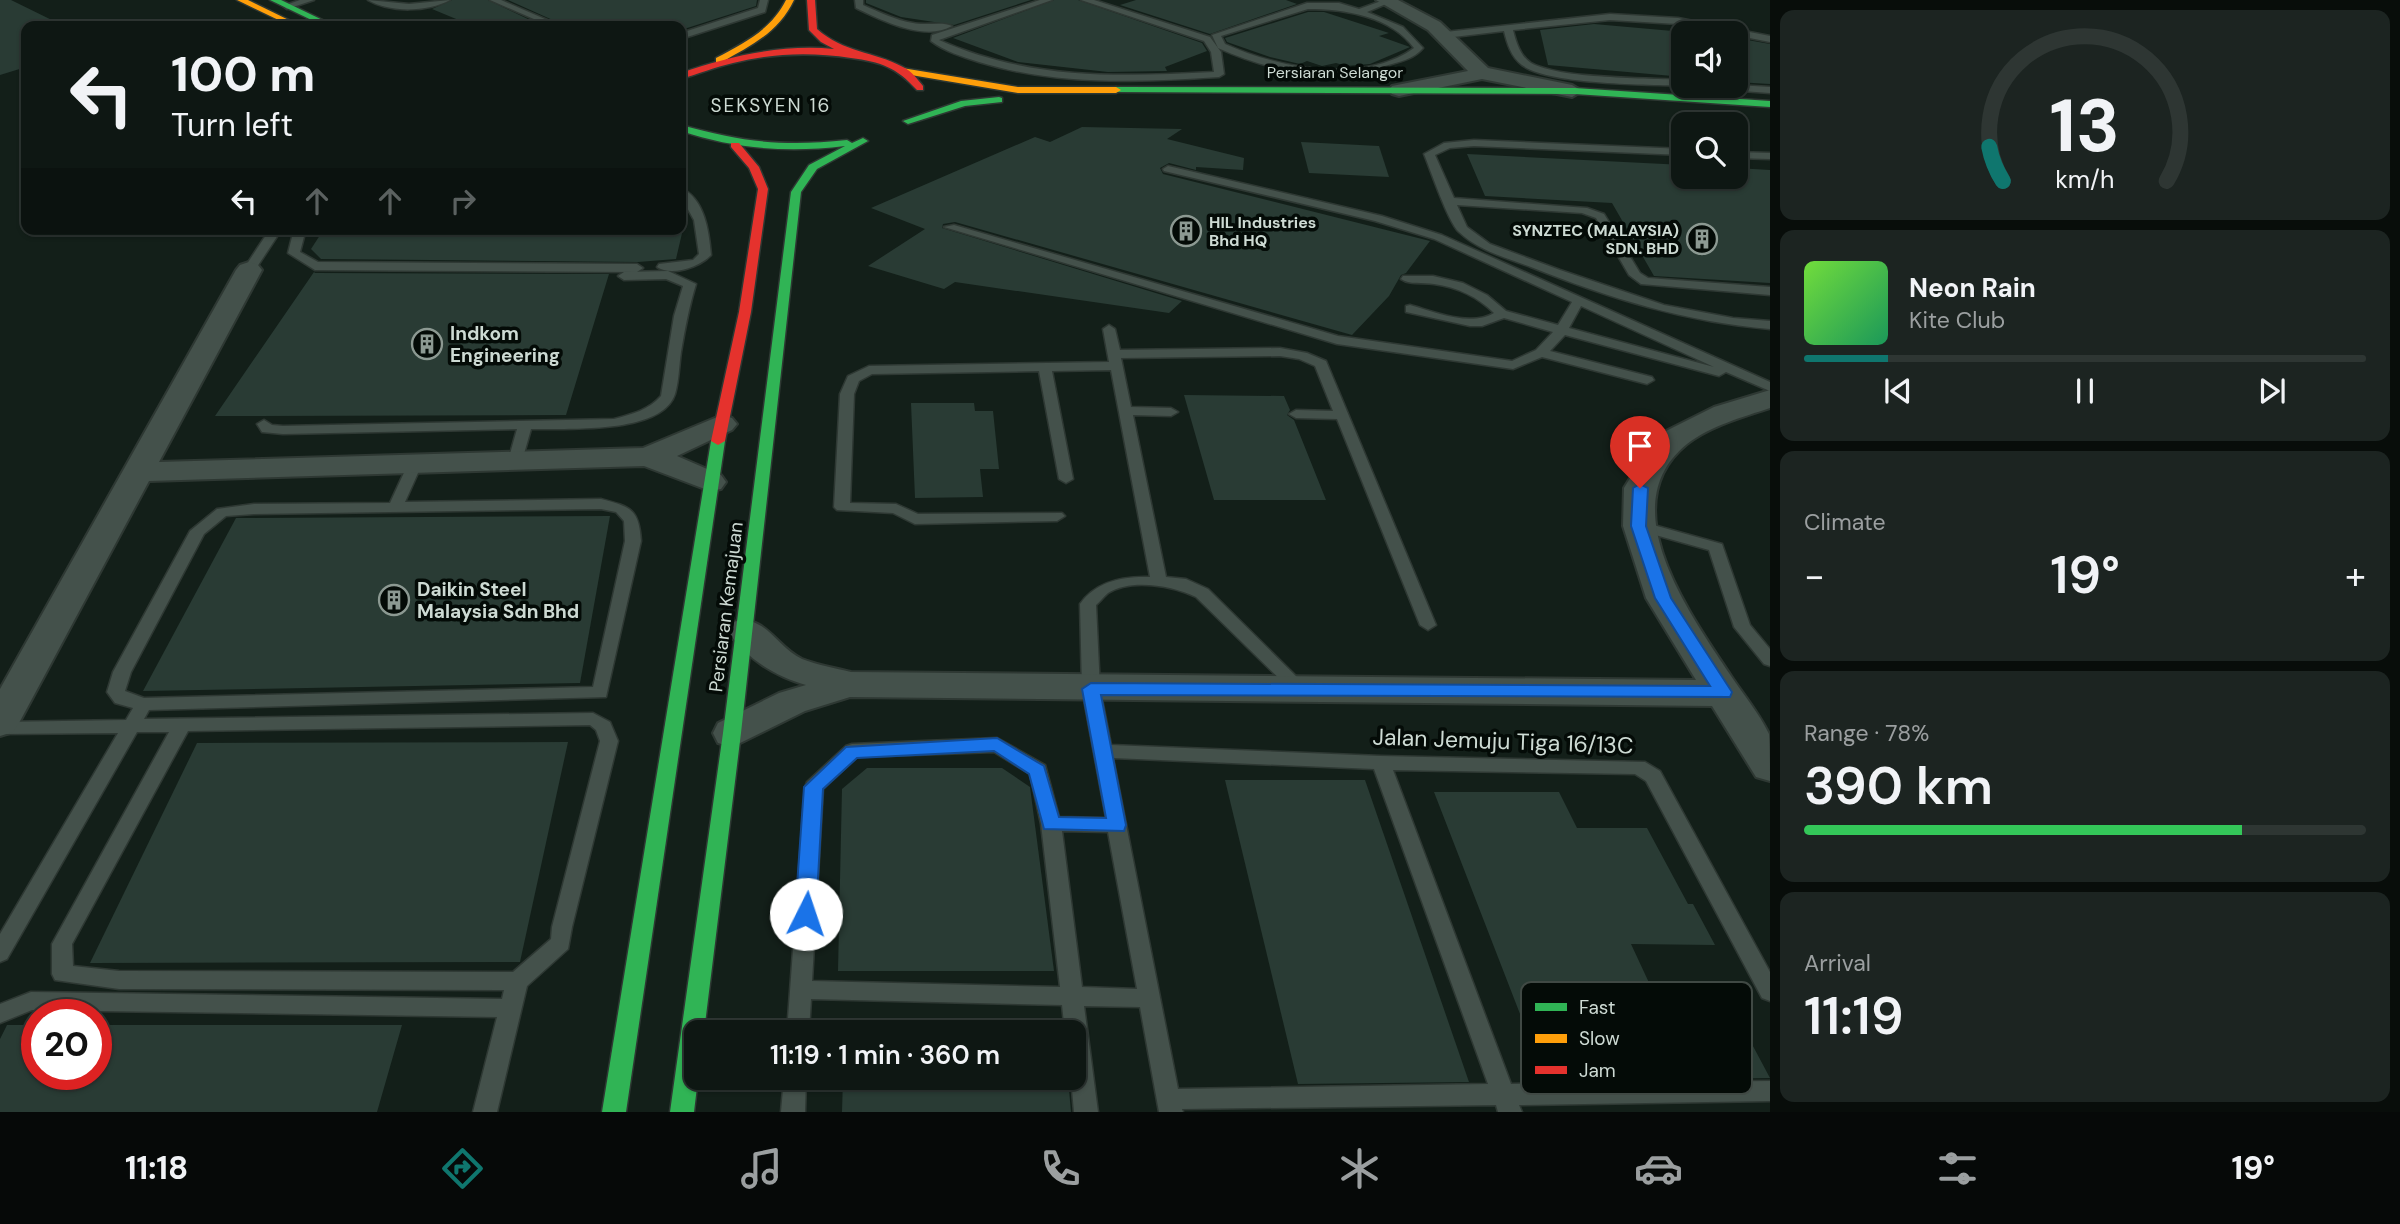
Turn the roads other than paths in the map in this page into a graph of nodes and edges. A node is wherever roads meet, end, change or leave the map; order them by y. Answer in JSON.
{"nodes":[{"id":1,"x":241,"y":0,"type":"edge"},
{"id":2,"x":310,"y":0,"type":"edge"},
{"id":3,"x":372,"y":0,"type":"edge"},
{"id":4,"x":446,"y":0,"type":"edge"},
{"id":5,"x":494,"y":0,"type":"edge"},
{"id":6,"x":764,"y":0,"type":"edge"},
{"id":7,"x":790,"y":0,"type":"edge"},
{"id":8,"x":811,"y":0,"type":"edge"},
{"id":9,"x":859,"y":0,"type":"edge"},
{"id":10,"x":1034,"y":0,"type":"edge"},
{"id":11,"x":1048,"y":0,"type":"edge"},
{"id":12,"x":1086,"y":0,"type":"edge"},
{"id":13,"x":1101,"y":0,"type":"edge"},
{"id":14,"x":1308,"y":0,"type":"edge"},
{"id":15,"x":1387,"y":1,"type":"edge"},
{"id":16,"x":280,"y":3,"type":"edge"},
{"id":17,"x":1359,"y":12,"type":"junction"},
{"id":18,"x":286,"y":21,"type":"edge"},
{"id":19,"x":320,"y":21,"type":"edge"},
{"id":20,"x":545,"y":21,"type":"edge"},
{"id":21,"x":1507,"y":29,"type":"junction"},
{"id":22,"x":686,"y":34,"type":"edge"},
{"id":23,"x":1445,"y":35,"type":"junction"},
{"id":24,"x":1770,"y":39,"type":"edge"},
{"id":25,"x":852,"y":55,"type":"junction"},
{"id":26,"x":719,"y":60,"type":"junction"},
{"id":27,"x":902,"y":71,"type":"junction"},
{"id":28,"x":1482,"y":73,"type":"junction"},
{"id":29,"x":686,"y":74,"type":"edge"},
{"id":30,"x":1671,"y":82,"type":"edge"},
{"id":31,"x":1748,"y":88,"type":"edge"},
{"id":32,"x":1399,"y":90,"type":"junction"},
{"id":33,"x":1770,"y":90,"type":"edge"},
{"id":34,"x":1575,"y":91,"type":"junction"},
{"id":35,"x":1770,"y":104,"type":"edge"},
{"id":36,"x":1417,"y":107,"type":"dead end"},
{"id":37,"x":908,"y":121,"type":"junction"},
{"id":38,"x":686,"y":130,"type":"edge"},
{"id":39,"x":876,"y":136,"type":"junction"},
{"id":40,"x":735,"y":145,"type":"junction"},
{"id":41,"x":1671,"y":152,"type":"edge"},
{"id":42,"x":1748,"y":155,"type":"edge"},
{"id":43,"x":1770,"y":156,"type":"edge"},
{"id":44,"x":1168,"y":169,"type":"dead end"},
{"id":45,"x":686,"y":196,"type":"edge"},
{"id":46,"x":1450,"y":201,"type":"junction"},
{"id":47,"x":950,"y":227,"type":"dead end"},
{"id":48,"x":272,"y":235,"type":"edge"},
{"id":49,"x":298,"y":235,"type":"edge"},
{"id":50,"x":249,"y":270,"type":"joint"},
{"id":51,"x":624,"y":276,"type":"dead end"},
{"id":52,"x":1638,"y":278,"type":"junction"},
{"id":53,"x":1407,"y":279,"type":"dead end"},
{"id":54,"x":1770,"y":291,"type":"edge"},
{"id":55,"x":1610,"y":292,"type":"junction"},
{"id":56,"x":1578,"y":300,"type":"junction"},
{"id":57,"x":1410,"y":309,"type":"dead end"},
{"id":58,"x":1502,"y":314,"type":"junction"},
{"id":59,"x":1770,"y":325,"type":"edge"},
{"id":60,"x":1109,"y":329,"type":"dead end"},
{"id":61,"x":1561,"y":331,"type":"junction"},
{"id":62,"x":1541,"y":353,"type":"junction"},
{"id":63,"x":1116,"y":360,"type":"junction"},
{"id":64,"x":1045,"y":367,"type":"junction"},
{"id":65,"x":1647,"y":380,"type":"dead end"},
{"id":66,"x":1766,"y":389,"type":"edge"},
{"id":67,"x":1126,"y":411,"type":"junction"},
{"id":68,"x":1171,"y":412,"type":"dead end"},
{"id":69,"x":1296,"y":414,"type":"dead end"},
{"id":70,"x":1342,"y":415,"type":"junction"},
{"id":71,"x":264,"y":424,"type":"dead end"},
{"id":72,"x":722,"y":424,"type":"junction"},
{"id":73,"x":525,"y":425,"type":"junction"},
{"id":74,"x":646,"y":457,"type":"junction"},
{"id":75,"x":515,"y":461,"type":"junction"},
{"id":76,"x":415,"y":464,"type":"junction"},
{"id":77,"x":138,"y":472,"type":"junction"},
{"id":78,"x":1066,"y":479,"type":"dead end"},
{"id":79,"x":710,"y":482,"type":"junction"},
{"id":80,"x":396,"y":506,"type":"junction"},
{"id":81,"x":1057,"y":516,"type":"dead end"},
{"id":82,"x":1639,"y":526,"type":"junction"},
{"id":83,"x":1159,"y":580,"type":"junction"},
{"id":84,"x":1428,"y":625,"type":"dead end"},
{"id":85,"x":745,"y":630,"type":"junction"},
{"id":86,"x":1770,"y":660,"type":"edge"},
{"id":87,"x":850,"y":685,"type":"junction"},
{"id":88,"x":1091,"y":689,"type":"junction"},
{"id":89,"x":1301,"y":690,"type":"junction"},
{"id":90,"x":1723,"y":692,"type":"junction"},
{"id":91,"x":144,"y":704,"type":"junction"},
{"id":92,"x":0,"y":726,"type":"edge"},
{"id":93,"x":181,"y":727,"type":"junction"},
{"id":94,"x":131,"y":728,"type":"junction"},
{"id":95,"x":732,"y":733,"type":"junction"},
{"id":96,"x":1102,"y":751,"type":"junction"},
{"id":97,"x":1381,"y":762,"type":"junction"},
{"id":98,"x":1770,"y":767,"type":"edge"},
{"id":99,"x":1051,"y":824,"type":"junction"},
{"id":100,"x":1117,"y":825,"type":"junction"},
{"id":101,"x":0,"y":953,"type":"edge"},
{"id":102,"x":517,"y":981,"type":"junction"},
{"id":103,"x":801,"y":990,"type":"junction"},
{"id":104,"x":1770,"y":992,"type":"edge"},
{"id":105,"x":1072,"y":995,"type":"junction"},
{"id":106,"x":1149,"y":998,"type":"junction"},
{"id":107,"x":511,"y":1008,"type":"junction"},
{"id":108,"x":0,"y":1014,"type":"edge"},
{"id":109,"x":799,"y":1020,"type":"edge"},
{"id":110,"x":794,"y":1090,"type":"edge"},
{"id":111,"x":1770,"y":1091,"type":"edge"},
{"id":112,"x":1752,"y":1092,"type":"edge"},
{"id":113,"x":1709,"y":1094,"type":"edge"},
{"id":114,"x":1506,"y":1104,"type":"edge"},
{"id":115,"x":1170,"y":1106,"type":"edge"},
{"id":116,"x":682,"y":1111,"type":"edge"},
{"id":117,"x":485,"y":1112,"type":"edge"},
{"id":118,"x":614,"y":1112,"type":"edge"},
{"id":119,"x":793,"y":1112,"type":"edge"},
{"id":120,"x":1086,"y":1112,"type":"edge"}],
"edges":[{"from":1,"to":18,"type":"main road"},
{"from":2,"to":16,"type":"lane"},
{"from":3,"to":4,"type":"lane"},
{"from":5,"to":20,"type":"lane"},
{"from":6,"to":22,"type":"lane"},
{"from":7,"to":26,"type":"main road"},
{"from":8,"to":25,"type":"main road"},
{"from":9,"to":10,"type":"lane"},
{"from":11,"to":12,"type":"lane"},
{"from":13,"to":14,"type":"lane"},
{"from":15,"to":17,"type":"lane"},
{"from":15,"to":23,"type":"street"},
{"from":16,"to":19,"type":"main road"},
{"from":17,"to":17,"type":"lane"},
{"from":21,"to":23,"type":"lane"},
{"from":21,"to":24,"type":"lane"},
{"from":21,"to":30,"type":"lane"},
{"from":23,"to":28,"type":"street"},
{"from":25,"to":26,"type":"main road"},
{"from":25,"to":27,"type":"main road","name":"Persiaran Selangor"},
{"from":26,"to":29,"type":"main road"},
{"from":27,"to":32,"type":"main road","name":"Persiaran Selangor"},
{"from":27,"to":37,"type":"main road"},
{"from":28,"to":32,"type":"street"},
{"from":28,"to":34,"type":"street"},
{"from":31,"to":33,"type":"lane"},
{"from":32,"to":34,"type":"main road","name":"Persiaran Selangor"},
{"from":34,"to":35,"type":"main road","name":"Persiaran Selangor"},
{"from":36,"to":37,"type":"main road","name":"Persiaran Selangor"},
{"from":37,"to":39,"type":"main road","name":"Persiaran Selangor"},
{"from":38,"to":40,"type":"main road"},
{"from":39,"to":40,"type":"main road"},
{"from":39,"to":85,"type":"main road","name":"Persiaran Kemajuan"},
{"from":40,"to":72,"type":"main road","name":"Persiaran Kemajuan"},
{"from":41,"to":46,"type":"lane"},
{"from":42,"to":43,"type":"lane"},
{"from":44,"to":56,"type":"lane"},
{"from":45,"to":49,"type":"lane"},
{"from":46,"to":52,"type":"lane"},
{"from":46,"to":55,"type":"lane"},
{"from":47,"to":62,"type":"lane"},
{"from":48,"to":50,"type":"lane"},
{"from":50,"to":77,"type":"street"},
{"from":51,"to":73,"type":"lane"},
{"from":52,"to":54,"type":"lane"},
{"from":52,"to":55,"type":"lane"},
{"from":53,"to":58,"type":"lane"},
{"from":55,"to":59,"type":"lane"},
{"from":56,"to":61,"type":"lane"},
{"from":56,"to":66,"type":"lane"},
{"from":57,"to":58,"type":"lane"},
{"from":58,"to":61,"type":"lane"},
{"from":60,"to":63,"type":"lane"},
{"from":61,"to":62,"type":"lane"},
{"from":61,"to":66,"type":"lane"},
{"from":62,"to":65,"type":"lane"},
{"from":63,"to":64,"type":"lane"},
{"from":63,"to":67,"type":"lane"},
{"from":63,"to":70,"type":"lane"},
{"from":64,"to":78,"type":"lane"},
{"from":64,"to":81,"type":"lane"},
{"from":66,"to":82,"type":"street"},
{"from":67,"to":68,"type":"lane"},
{"from":67,"to":83,"type":"lane"},
{"from":69,"to":70,"type":"lane"},
{"from":70,"to":84,"type":"lane"},
{"from":71,"to":73,"type":"lane"},
{"from":72,"to":74,"type":"street"},
{"from":72,"to":79,"type":"main road","name":"Persiaran Kemajuan"},
{"from":73,"to":75,"type":"lane"},
{"from":74,"to":75,"type":"street"},
{"from":74,"to":79,"type":"street"},
{"from":75,"to":76,"type":"street"},
{"from":76,"to":77,"type":"street"},
{"from":76,"to":80,"type":"lane"},
{"from":77,"to":92,"type":"street"},
{"from":79,"to":118,"type":"main road","name":"Persiaran Kemajuan"},
{"from":80,"to":91,"type":"lane"},
{"from":80,"to":91,"type":"lane"},
{"from":82,"to":86,"type":"lane"},
{"from":82,"to":90,"type":"street"},
{"from":83,"to":88,"type":"lane"},
{"from":83,"to":89,"type":"lane"},
{"from":85,"to":87,"type":"street"},
{"from":85,"to":95,"type":"main road","name":"Persiaran Kemajuan"},
{"from":87,"to":88,"type":"street"},
{"from":87,"to":95,"type":"street"},
{"from":88,"to":89,"type":"street"},
{"from":88,"to":96,"type":"lane"},
{"from":89,"to":90,"type":"street"},
{"from":90,"to":98,"type":"street"},
{"from":91,"to":94,"type":"lane"},
{"from":92,"to":94,"type":"lane"},
{"from":93,"to":94,"type":"lane"},
{"from":93,"to":102,"type":"lane"},
{"from":93,"to":102,"type":"lane"},
{"from":94,"to":101,"type":"lane"},
{"from":95,"to":116,"type":"main road","name":"Persiaran Kemajuan"},
{"from":96,"to":97,"type":"lane","name":"Jalan Jemuju Tiga 16/13C"},
{"from":96,"to":100,"type":"lane"},
{"from":97,"to":104,"type":"lane","name":"Jalan Jemuju Tiga 16/13C"},
{"from":97,"to":114,"type":"lane"},
{"from":99,"to":100,"type":"lane"},
{"from":99,"to":103,"type":"lane"},
{"from":99,"to":105,"type":"lane"},
{"from":100,"to":106,"type":"lane"},
{"from":102,"to":107,"type":"lane"},
{"from":103,"to":105,"type":"lane"},
{"from":103,"to":109,"type":"lane"},
{"from":105,"to":106,"type":"lane"},
{"from":105,"to":120,"type":"lane"},
{"from":106,"to":115,"type":"lane"},
{"from":107,"to":108,"type":"lane"},
{"from":107,"to":117,"type":"lane"},
{"from":110,"to":119,"type":"lane"},
{"from":111,"to":112,"type":"lane"},
{"from":113,"to":114,"type":"lane"},
{"from":114,"to":115,"type":"lane"}]}
